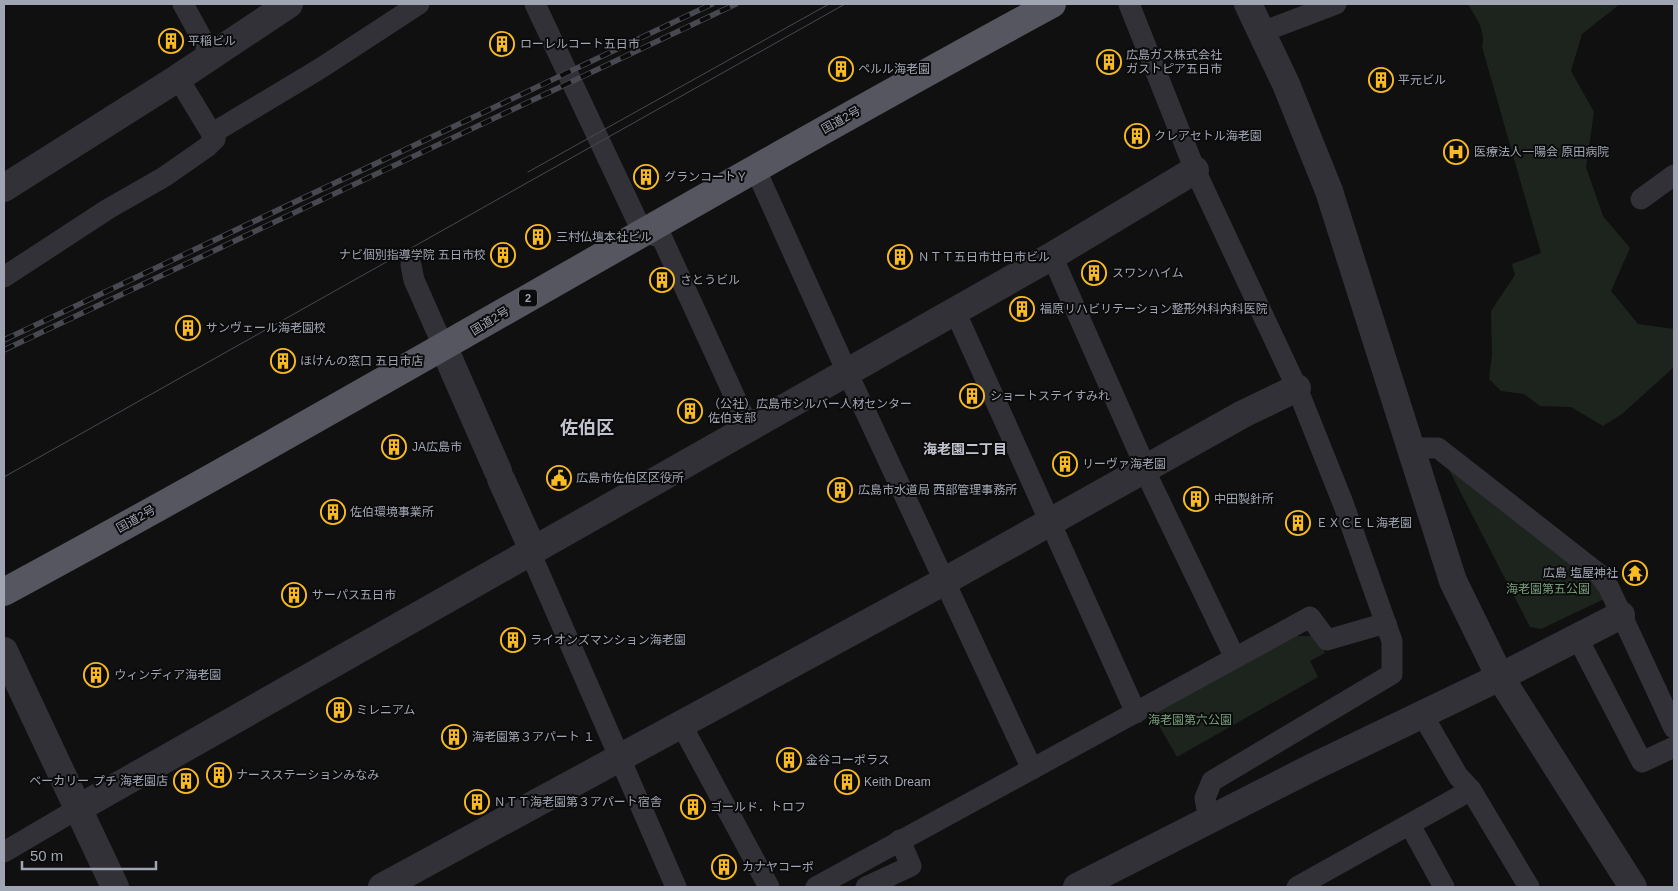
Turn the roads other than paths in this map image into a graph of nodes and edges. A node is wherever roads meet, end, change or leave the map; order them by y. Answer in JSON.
{"nodes":[{"id":1,"x":183,"y":4,"type":"edge"},
{"id":2,"x":289,"y":4,"type":"edge"},
{"id":3,"x":419,"y":4,"type":"edge"},
{"id":4,"x":535,"y":4,"type":"edge"},
{"id":5,"x":1052,"y":4,"type":"edge"},
{"id":6,"x":1129,"y":4,"type":"edge"},
{"id":7,"x":1248,"y":4,"type":"edge"},
{"id":8,"x":1336,"y":4,"type":"edge"},
{"id":9,"x":1262,"y":32,"type":"junction"},
{"id":10,"x":211,"y":55,"type":"junction"},
{"id":11,"x":178,"y":78,"type":"junction"},
{"id":12,"x":215,"y":139,"type":"junction"},
{"id":13,"x":755,"y":168,"type":"junction"},
{"id":14,"x":1195,"y":170,"type":"junction"},
{"id":15,"x":1674,"y":175,"type":"edge"},
{"id":16,"x":4,"y":188,"type":"edge"},
{"id":17,"x":1641,"y":199,"type":"dead end"},
{"id":18,"x":642,"y":231,"type":"junction"},
{"id":19,"x":1052,"y":256,"type":"junction"},
{"id":20,"x":411,"y":265,"type":"dead end"},
{"id":21,"x":4,"y":277,"type":"edge"},
{"id":22,"x":955,"y":311,"type":"junction"},
{"id":23,"x":444,"y":348,"type":"junction"},
{"id":24,"x":847,"y":372,"type":"junction"},
{"id":25,"x":1297,"y":388,"type":"junction"},
{"id":26,"x":749,"y":428,"type":"junction"},
{"id":27,"x":1410,"y":448,"type":"junction"},
{"id":28,"x":1145,"y":471,"type":"junction"},
{"id":29,"x":1051,"y":522,"type":"junction"},
{"id":30,"x":533,"y":550,"type":"junction"},
{"id":31,"x":944,"y":582,"type":"junction"},
{"id":32,"x":4,"y":592,"type":"edge"},
{"id":33,"x":1621,"y":615,"type":"junction"},
{"id":34,"x":1386,"y":623,"type":"junction"},
{"id":35,"x":1577,"y":637,"type":"junction"},
{"id":36,"x":4,"y":651,"type":"edge"},
{"id":37,"x":1234,"y":658,"type":"junction"},
{"id":38,"x":1500,"y":677,"type":"junction"},
{"id":39,"x":1136,"y":713,"type":"junction"},
{"id":40,"x":1422,"y":714,"type":"junction"},
{"id":41,"x":681,"y":724,"type":"junction"},
{"id":42,"x":1674,"y":728,"type":"edge"},
{"id":43,"x":1674,"y":747,"type":"edge"},
{"id":44,"x":620,"y":758,"type":"junction"},
{"id":45,"x":1032,"y":770,"type":"junction"},
{"id":46,"x":1471,"y":790,"type":"junction"},
{"id":47,"x":79,"y":808,"type":"junction"},
{"id":48,"x":1209,"y":820,"type":"junction"},
{"id":49,"x":1410,"y":824,"type":"junction"},
{"id":50,"x":900,"y":840,"type":"junction"},
{"id":51,"x":4,"y":852,"type":"edge"},
{"id":52,"x":115,"y":887,"type":"edge"},
{"id":53,"x":382,"y":887,"type":"edge"},
{"id":54,"x":676,"y":887,"type":"edge"},
{"id":55,"x":769,"y":887,"type":"edge"},
{"id":56,"x":816,"y":887,"type":"edge"},
{"id":57,"x":866,"y":887,"type":"edge"},
{"id":58,"x":1077,"y":887,"type":"edge"},
{"id":59,"x":1298,"y":887,"type":"edge"},
{"id":60,"x":1444,"y":887,"type":"edge"},
{"id":61,"x":1529,"y":887,"type":"edge"},
{"id":62,"x":1633,"y":887,"type":"edge"}],
"edges":[{"from":1,"to":10,"type":"street"},
{"from":2,"to":10,"type":"street"},
{"from":3,"to":12,"type":"street"},
{"from":4,"to":18,"type":"street"},
{"from":5,"to":13,"type":"highway","name":"国道2号","number":"2"},
{"from":6,"to":14,"type":"street"},
{"from":7,"to":9,"type":"street"},
{"from":8,"to":9,"type":"street"},
{"from":9,"to":27,"type":"street"},
{"from":10,"to":11,"type":"street"},
{"from":11,"to":12,"type":"street"},
{"from":11,"to":16,"type":"street"},
{"from":12,"to":21,"type":"street"},
{"from":13,"to":18,"type":"highway","name":"国道2号","number":"2"},
{"from":13,"to":24,"type":"street"},
{"from":14,"to":19,"type":"street"},
{"from":14,"to":25,"type":"street"},
{"from":15,"to":17,"type":"street"},
{"from":18,"to":23,"type":"highway","name":"国道2号","number":"2"},
{"from":18,"to":26,"type":"street"},
{"from":19,"to":22,"type":"street"},
{"from":19,"to":28,"type":"street"},
{"from":20,"to":23,"type":"street"},
{"from":22,"to":24,"type":"street"},
{"from":22,"to":29,"type":"street"},
{"from":23,"to":30,"type":"street"},
{"from":23,"to":32,"type":"highway","name":"国道2号","number":"2"},
{"from":24,"to":26,"type":"street"},
{"from":24,"to":31,"type":"street"},
{"from":25,"to":28,"type":"street"},
{"from":25,"to":34,"type":"street"},
{"from":26,"to":30,"type":"street"},
{"from":27,"to":33,"type":"street"},
{"from":27,"to":38,"type":"street"},
{"from":28,"to":29,"type":"street"},
{"from":28,"to":37,"type":"street"},
{"from":29,"to":31,"type":"street"},
{"from":29,"to":39,"type":"street"},
{"from":30,"to":44,"type":"street"},
{"from":30,"to":47,"type":"street"},
{"from":31,"to":41,"type":"street"},
{"from":31,"to":45,"type":"street"},
{"from":33,"to":35,"type":"street"},
{"from":33,"to":42,"type":"street"},
{"from":34,"to":37,"type":"street"},
{"from":34,"to":48,"type":"street"},
{"from":35,"to":38,"type":"street"},
{"from":35,"to":43,"type":"street"},
{"from":36,"to":47,"type":"street"},
{"from":37,"to":39,"type":"street"},
{"from":38,"to":40,"type":"street"},
{"from":38,"to":62,"type":"street"},
{"from":39,"to":45,"type":"street"},
{"from":40,"to":46,"type":"street"},
{"from":40,"to":48,"type":"street"},
{"from":41,"to":44,"type":"street"},
{"from":41,"to":55,"type":"street"},
{"from":44,"to":53,"type":"street"},
{"from":44,"to":54,"type":"street"},
{"from":45,"to":50,"type":"street"},
{"from":46,"to":49,"type":"street"},
{"from":46,"to":61,"type":"street"},
{"from":47,"to":51,"type":"street"},
{"from":47,"to":52,"type":"street"},
{"from":48,"to":58,"type":"street"},
{"from":49,"to":59,"type":"street"},
{"from":49,"to":60,"type":"street"},
{"from":50,"to":56,"type":"street"},
{"from":50,"to":57,"type":"street"}]}
